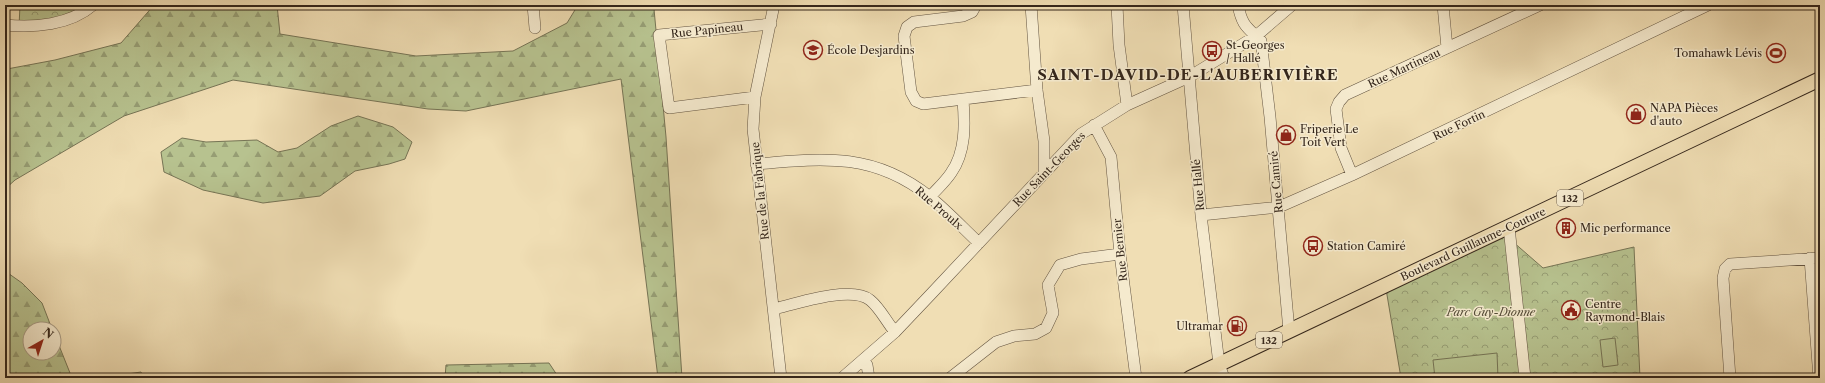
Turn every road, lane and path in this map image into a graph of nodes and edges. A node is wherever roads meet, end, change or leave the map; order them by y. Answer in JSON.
{"nodes":[{"id":1,"x":93,"y":5,"type":"edge"},
{"id":2,"x":533,"y":5,"type":"edge"},
{"id":3,"x":774,"y":5,"type":"edge"},
{"id":4,"x":976,"y":5,"type":"edge"},
{"id":5,"x":1031,"y":5,"type":"edge"},
{"id":6,"x":1117,"y":5,"type":"edge"},
{"id":7,"x":1183,"y":5,"type":"edge"},
{"id":8,"x":1238,"y":5,"type":"edge"},
{"id":9,"x":1292,"y":5,"type":"edge"},
{"id":10,"x":1443,"y":5,"type":"edge"},
{"id":11,"x":1540,"y":5,"type":"edge"},
{"id":12,"x":1708,"y":5,"type":"edge"},
{"id":13,"x":771,"y":24,"type":"junction"},
{"id":14,"x":5,"y":25,"type":"edge"},
{"id":15,"x":535,"y":28,"type":"dead end"},
{"id":16,"x":1256,"y":36,"type":"junction"},
{"id":17,"x":1447,"y":48,"type":"junction"},
{"id":18,"x":1189,"y":77,"type":"junction"},
{"id":19,"x":1820,"y":79,"type":"edge"},
{"id":20,"x":1037,"y":90,"type":"junction"},
{"id":21,"x":754,"y":97,"type":"junction"},
{"id":22,"x":963,"y":100,"type":"junction"},
{"id":23,"x":1127,"y":104,"type":"junction"},
{"id":24,"x":1094,"y":126,"type":"junction"},
{"id":25,"x":756,"y":164,"type":"junction"},
{"id":26,"x":1044,"y":173,"type":"junction"},
{"id":27,"x":1352,"y":175,"type":"junction"},
{"id":28,"x":930,"y":197,"type":"junction"},
{"id":29,"x":1279,"y":207,"type":"junction"},
{"id":30,"x":1201,"y":215,"type":"junction"},
{"id":31,"x":1509,"y":227,"type":"junction"},
{"id":32,"x":979,"y":243,"type":"junction"},
{"id":33,"x":1120,"y":254,"type":"junction"},
{"id":34,"x":1815,"y":258,"type":"edge"},
{"id":35,"x":774,"y":309,"type":"junction"},
{"id":36,"x":1289,"y":331,"type":"junction"},
{"id":37,"x":895,"y":332,"type":"junction"},
{"id":38,"x":864,"y":360,"type":"junction"},
{"id":39,"x":1218,"y":364,"type":"junction"},
{"id":40,"x":781,"y":378,"type":"edge"},
{"id":41,"x":842,"y":378,"type":"edge"},
{"id":42,"x":869,"y":378,"type":"edge"},
{"id":43,"x":950,"y":378,"type":"edge"},
{"id":44,"x":1136,"y":378,"type":"edge"},
{"id":45,"x":1190,"y":378,"type":"edge"},
{"id":46,"x":1224,"y":378,"type":"edge"},
{"id":47,"x":1525,"y":378,"type":"edge"},
{"id":48,"x":1730,"y":378,"type":"edge"},
{"id":49,"x":1819,"y":378,"type":"edge"}],
"edges":[{"from":1,"to":14,"type":"street"},
{"from":2,"to":15,"type":"street"},
{"from":3,"to":13,"type":"street","name":"Rue de la Fabrique"},
{"from":4,"to":22,"type":"street"},
{"from":5,"to":20,"type":"street"},
{"from":6,"to":23,"type":"street"},
{"from":7,"to":18,"type":"street","name":"Rue Hallé"},
{"from":8,"to":16,"type":"street"},
{"from":9,"to":16,"type":"street","name":"Rue Saint-Georges"},
{"from":10,"to":17,"type":"street"},
{"from":11,"to":17,"type":"street","name":"Rue Martineau"},
{"from":12,"to":27,"type":"street","name":"Rue Fortin"},
{"from":13,"to":21,"type":"street","name":"Rue de la Fabrique"},
{"from":13,"to":21,"type":"street","name":"Rue Papineau"},
{"from":16,"to":18,"type":"street","name":"Rue Saint-Georges"},
{"from":16,"to":29,"type":"street","name":"Rue Camiré"},
{"from":17,"to":27,"type":"street","name":"Rue Martineau"},
{"from":18,"to":23,"type":"street","name":"Rue Saint-Georges"},
{"from":18,"to":30,"type":"street","name":"Rue Hallé"},
{"from":19,"to":31,"type":"main road","name":"Boulevard Guillaume-Couture","number":"132"},
{"from":20,"to":22,"type":"street"},
{"from":20,"to":26,"type":"street"},
{"from":21,"to":25,"type":"street","name":"Rue de la Fabrique"},
{"from":22,"to":28,"type":"street"},
{"from":23,"to":24,"type":"street","name":"Rue Saint-Georges"},
{"from":24,"to":26,"type":"street","name":"Rue Saint-Georges"},
{"from":24,"to":33,"type":"street","name":"Rue Bernier"},
{"from":25,"to":28,"type":"street","name":"Rue Proulx"},
{"from":25,"to":35,"type":"street","name":"Rue de la Fabrique"},
{"from":26,"to":32,"type":"street","name":"Rue Saint-Georges"},
{"from":27,"to":29,"type":"street","name":"Rue Fortin"},
{"from":28,"to":32,"type":"street","name":"Rue Proulx"},
{"from":29,"to":30,"type":"street","name":"Rue Fortin"},
{"from":29,"to":36,"type":"street","name":"Rue Camiré"},
{"from":30,"to":39,"type":"street","name":"Rue Hallé"},
{"from":31,"to":36,"type":"main road","name":"Boulevard Guillaume-Couture","number":"132"},
{"from":31,"to":47,"type":"street"},
{"from":32,"to":37,"type":"street","name":"Rue Saint-Georges"},
{"from":33,"to":43,"type":"street"},
{"from":33,"to":44,"type":"street","name":"Rue Bernier"},
{"from":34,"to":48,"type":"street"},
{"from":34,"to":49,"type":"street"},
{"from":35,"to":37,"type":"street"},
{"from":35,"to":40,"type":"street","name":"Rue de la Fabrique"},
{"from":36,"to":39,"type":"main road","name":"Boulevard Guillaume-Couture","number":"132"},
{"from":37,"to":38,"type":"street","name":"Rue Saint-Georges"},
{"from":38,"to":41,"type":"street","name":"Rue Saint-Georges"},
{"from":38,"to":42,"type":"street"},
{"from":39,"to":45,"type":"main road","name":"Boulevard Guillaume-Couture","number":"132"},
{"from":39,"to":46,"type":"street","name":"Rue Hallé"}]}
